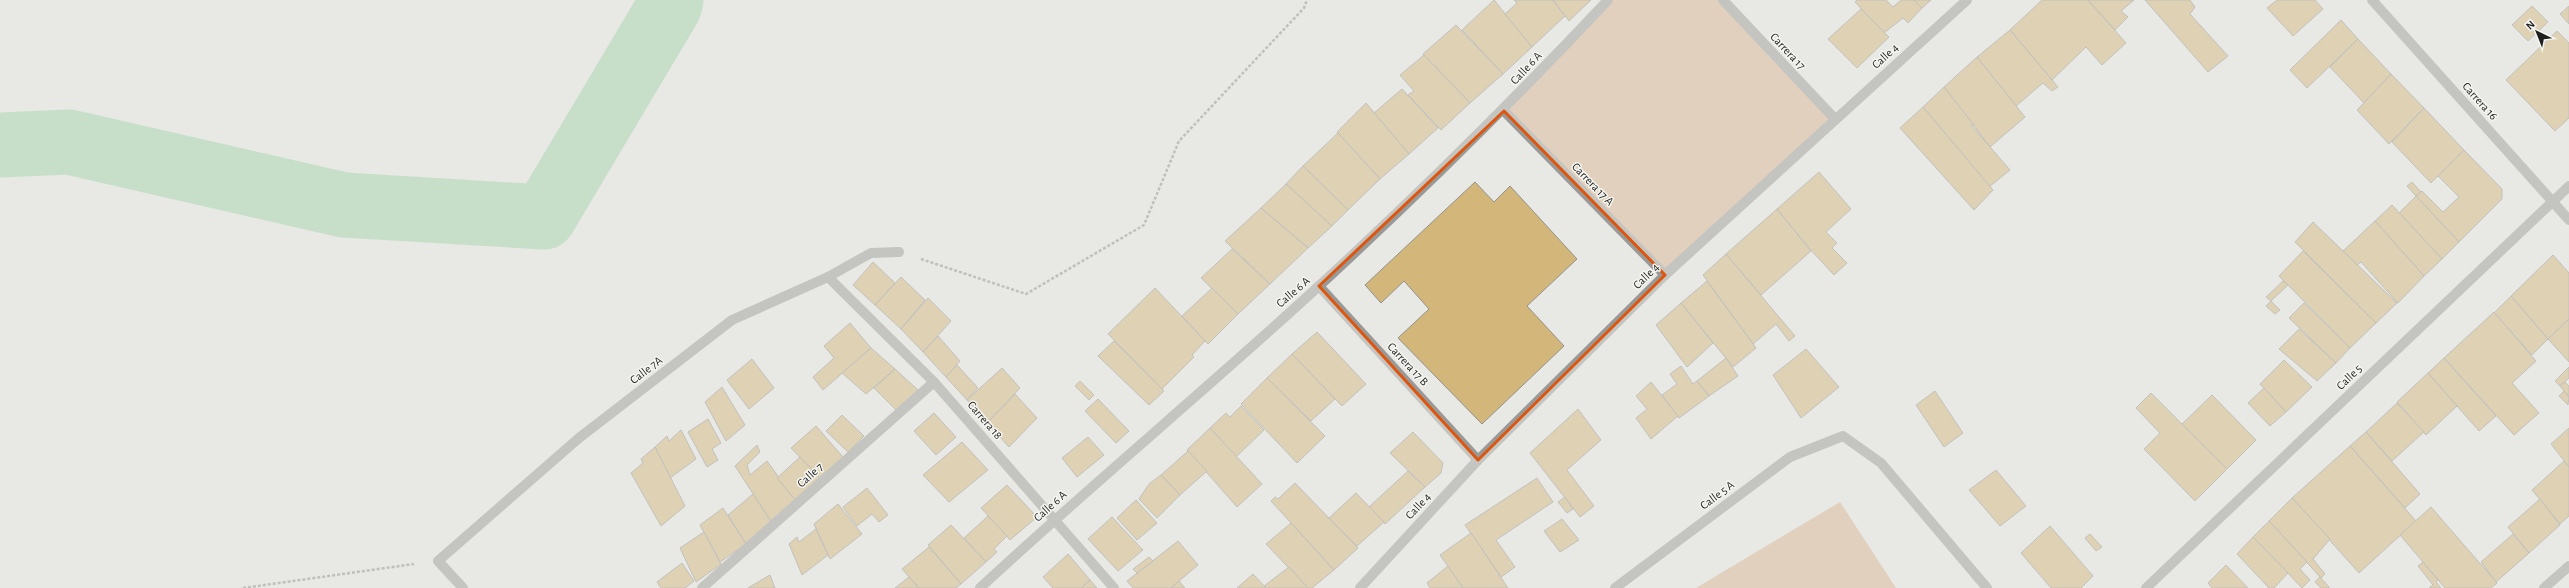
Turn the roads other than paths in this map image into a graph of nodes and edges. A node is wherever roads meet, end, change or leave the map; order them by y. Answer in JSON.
{"nodes":[{"id":1,"x":1608,"y":0,"type":"edge"},
{"id":2,"x":1723,"y":0,"type":"edge"},
{"id":3,"x":1967,"y":0,"type":"edge"},
{"id":4,"x":2372,"y":0,"type":"edge"},
{"id":5,"x":1504,"y":111,"type":"junction"},
{"id":6,"x":1835,"y":119,"type":"junction"},
{"id":7,"x":2569,"y":186,"type":"edge"},
{"id":8,"x":2552,"y":202,"type":"junction"},
{"id":9,"x":2569,"y":220,"type":"edge"},
{"id":10,"x":899,"y":252,"type":"road end"},
{"id":11,"x":1665,"y":275,"type":"junction"},
{"id":12,"x":828,"y":277,"type":"junction"},
{"id":13,"x":1319,"y":286,"type":"junction"},
{"id":14,"x":934,"y":382,"type":"junction"},
{"id":15,"x":1478,"y":460,"type":"junction"},
{"id":16,"x":1054,"y":519,"type":"junction"},
{"id":17,"x":2569,"y":566,"type":"edge"},
{"id":18,"x":463,"y":588,"type":"edge"},
{"id":19,"x":702,"y":588,"type":"edge"},
{"id":20,"x":980,"y":588,"type":"edge"},
{"id":21,"x":1114,"y":588,"type":"edge"},
{"id":22,"x":1360,"y":588,"type":"edge"},
{"id":23,"x":1615,"y":588,"type":"edge"},
{"id":24,"x":1987,"y":588,"type":"edge"},
{"id":25,"x":2146,"y":588,"type":"edge"},
{"id":26,"x":2544,"y":588,"type":"edge"}],
"edges":[{"from":1,"to":5,"type":"street","name":"Calle 6 A"},
{"from":2,"to":6,"type":"street","name":"Carrera 17"},
{"from":3,"to":6,"type":"street","name":"Calle 4"},
{"from":4,"to":8,"type":"street","name":"Carrera 16"},
{"from":5,"to":11,"type":"street","name":"Carrera 17 A"},
{"from":5,"to":13,"type":"street","name":"Calle 6 A"},
{"from":6,"to":11,"type":"street","name":"Calle 4"},
{"from":7,"to":8,"type":"street","name":"Calle 5"},
{"from":8,"to":9,"type":"street","name":"Carrera 16"},
{"from":8,"to":25,"type":"street","name":"Calle 5"},
{"from":10,"to":12,"type":"street","name":"Calle 7A"},
{"from":11,"to":15,"type":"street","name":"Calle 4"},
{"from":12,"to":14,"type":"street","name":"Carrera 18"},
{"from":12,"to":18,"type":"street","name":"Calle 7A"},
{"from":13,"to":15,"type":"street","name":"Carrera 17 B"},
{"from":13,"to":16,"type":"street","name":"Calle 6 A"},
{"from":14,"to":16,"type":"street","name":"Carrera 18"},
{"from":14,"to":19,"type":"street","name":"Calle 7"},
{"from":15,"to":22,"type":"street","name":"Calle 4"},
{"from":16,"to":20,"type":"street","name":"Calle 6 A"},
{"from":16,"to":21,"type":"street","name":"Carrera 18"},
{"from":17,"to":26,"type":"street"},
{"from":23,"to":24,"type":"street","name":"Calle 5 A"}]}
